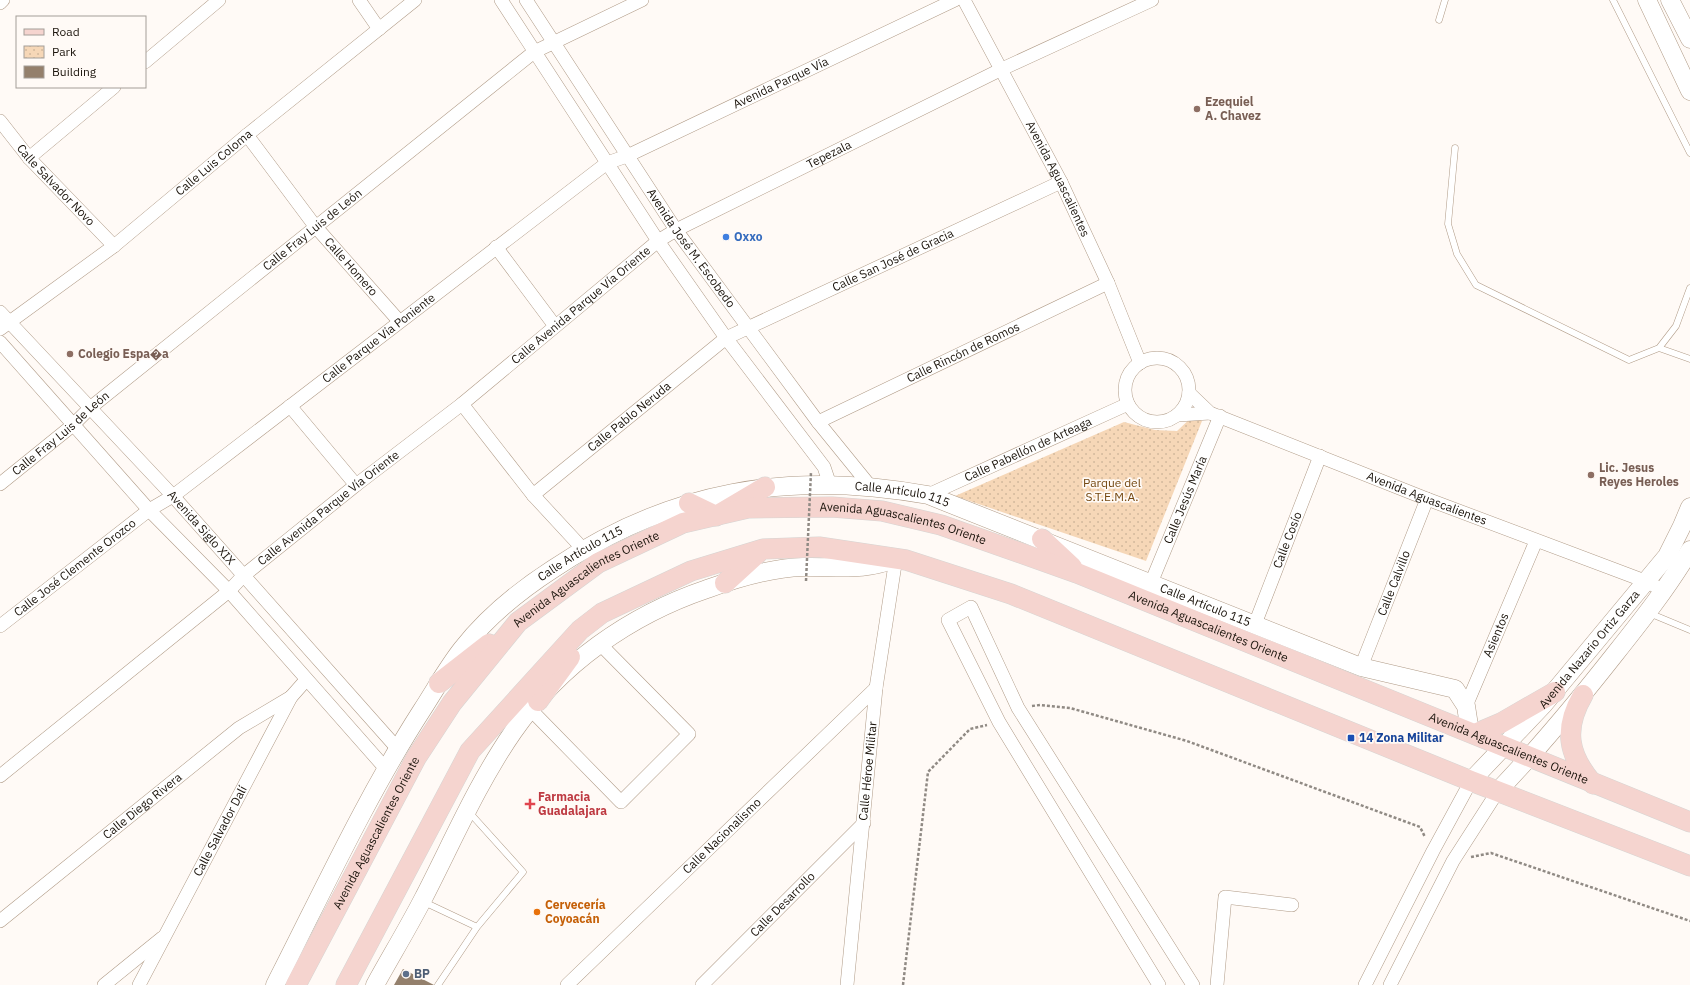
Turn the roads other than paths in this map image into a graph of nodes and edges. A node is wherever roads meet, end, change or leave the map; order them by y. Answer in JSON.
{"nodes":[{"id":1,"x":3,"y":0,"type":"edge"},
{"id":2,"x":219,"y":0,"type":"edge"},
{"id":3,"x":359,"y":0,"type":"edge"},
{"id":4,"x":415,"y":0,"type":"edge"},
{"id":5,"x":501,"y":0,"type":"edge"},
{"id":6,"x":526,"y":0,"type":"edge"},
{"id":7,"x":642,"y":0,"type":"edge"},
{"id":8,"x":955,"y":0,"type":"edge"},
{"id":9,"x":964,"y":0,"type":"edge"},
{"id":10,"x":1152,"y":0,"type":"edge"},
{"id":11,"x":1445,"y":0,"type":"edge"},
{"id":12,"x":1613,"y":0,"type":"edge"},
{"id":13,"x":1647,"y":0,"type":"edge"},
{"id":14,"x":1670,"y":0,"type":"edge"},
{"id":15,"x":0,"y":4,"type":"edge"},
{"id":16,"x":1439,"y":20,"type":"dead end"},
{"id":17,"x":379,"y":30,"type":"junction"},
{"id":18,"x":1690,"y":39,"type":"edge"},
{"id":19,"x":554,"y":42,"type":"junction"},
{"id":20,"x":534,"y":52,"type":"junction"},
{"id":21,"x":146,"y":61,"type":"edge"},
{"id":22,"x":1002,"y":69,"type":"junction"},
{"id":23,"x":113,"y":88,"type":"edge"},
{"id":24,"x":1690,"y":91,"type":"edge"},
{"id":25,"x":0,"y":121,"type":"edge"},
{"id":26,"x":247,"y":135,"type":"junction"},
{"id":27,"x":1455,"y":148,"type":"dead end"},
{"id":28,"x":1690,"y":152,"type":"edge"},
{"id":29,"x":627,"y":156,"type":"junction"},
{"id":30,"x":29,"y":158,"type":"junction"},
{"id":31,"x":607,"y":163,"type":"junction"},
{"id":32,"x":1061,"y":182,"type":"junction"},
{"id":33,"x":315,"y":226,"type":"junction"},
{"id":34,"x":676,"y":230,"type":"junction"},
{"id":35,"x":658,"y":242,"type":"junction"},
{"id":36,"x":114,"y":246,"type":"junction"},
{"id":37,"x":496,"y":247,"type":"junction"},
{"id":38,"x":1108,"y":283,"type":"junction"},
{"id":39,"x":1690,"y":288,"type":"edge"},
{"id":40,"x":0,"y":312,"type":"edge"},
{"id":41,"x":399,"y":322,"type":"junction"},
{"id":42,"x":5,"y":326,"type":"edge"},
{"id":43,"x":555,"y":326,"type":"junction"},
{"id":44,"x":748,"y":327,"type":"junction"},
{"id":45,"x":726,"y":338,"type":"junction"},
{"id":46,"x":0,"y":342,"type":"edge"},
{"id":47,"x":1659,"y":348,"type":"junction"},
{"id":48,"x":1690,"y":359,"type":"edge"},
{"id":49,"x":1140,"y":363,"type":"junction"},
{"id":50,"x":1189,"y":393,"type":"junction"},
{"id":51,"x":462,"y":404,"type":"junction"},
{"id":52,"x":1128,"y":404,"type":"junction"},
{"id":53,"x":290,"y":406,"type":"junction"},
{"id":54,"x":90,"y":408,"type":"junction"},
{"id":55,"x":1178,"y":415,"type":"junction"},
{"id":56,"x":1215,"y":415,"type":"junction"},
{"id":57,"x":818,"y":422,"type":"junction"},
{"id":58,"x":73,"y":425,"type":"junction"},
{"id":59,"x":1320,"y":456,"type":"junction"},
{"id":60,"x":0,"y":484,"type":"edge"},
{"id":61,"x":830,"y":484,"type":"junction"},
{"id":62,"x":356,"y":485,"type":"junction"},
{"id":63,"x":870,"y":486,"type":"junction"},
{"id":64,"x":765,"y":487,"type":"junction"},
{"id":65,"x":534,"y":495,"type":"junction"},
{"id":66,"x":928,"y":495,"type":"junction"},
{"id":67,"x":173,"y":496,"type":"junction"},
{"id":68,"x":1426,"y":499,"type":"junction"},
{"id":69,"x":689,"y":503,"type":"junction"},
{"id":70,"x":1690,"y":507,"type":"edge"},
{"id":71,"x":149,"y":510,"type":"junction"},
{"id":72,"x":716,"y":516,"type":"junction"},
{"id":73,"x":1042,"y":539,"type":"junction"},
{"id":74,"x":1536,"y":540,"type":"junction"},
{"id":75,"x":582,"y":549,"type":"junction"},
{"id":76,"x":763,"y":549,"type":"junction"},
{"id":77,"x":1690,"y":550,"type":"edge"},
{"id":78,"x":896,"y":558,"type":"junction"},
{"id":79,"x":1077,"y":572,"type":"junction"},
{"id":80,"x":243,"y":576,"type":"junction"},
{"id":81,"x":1645,"y":581,"type":"junction"},
{"id":82,"x":725,"y":583,"type":"junction"},
{"id":83,"x":1151,"y":583,"type":"junction"},
{"id":84,"x":229,"y":591,"type":"junction"},
{"id":85,"x":1665,"y":591,"type":"junction"},
{"id":86,"x":1648,"y":612,"type":"junction"},
{"id":87,"x":602,"y":613,"type":"junction"},
{"id":88,"x":518,"y":622,"type":"junction"},
{"id":89,"x":1255,"y":624,"type":"junction"},
{"id":90,"x":0,"y":626,"type":"edge"},
{"id":91,"x":1690,"y":630,"type":"edge"},
{"id":92,"x":600,"y":644,"type":"junction"},
{"id":93,"x":1361,"y":667,"type":"junction"},
{"id":94,"x":306,"y":680,"type":"junction"},
{"id":95,"x":439,"y":683,"type":"junction"},
{"id":96,"x":876,"y":688,"type":"junction"},
{"id":97,"x":1555,"y":692,"type":"junction"},
{"id":98,"x":1583,"y":695,"type":"junction"},
{"id":99,"x":291,"y":697,"type":"junction"},
{"id":100,"x":535,"y":706,"type":"junction"},
{"id":101,"x":1466,"y":706,"type":"junction"},
{"id":102,"x":1018,"y":708,"type":"junction"},
{"id":103,"x":999,"y":722,"type":"junction"},
{"id":104,"x":1473,"y":733,"type":"junction"},
{"id":105,"x":1505,"y":747,"type":"junction"},
{"id":106,"x":397,"y":748,"type":"junction"},
{"id":107,"x":1530,"y":758,"type":"junction"},
{"id":108,"x":386,"y":769,"type":"junction"},
{"id":109,"x":0,"y":776,"type":"edge"},
{"id":110,"x":1471,"y":781,"type":"junction"},
{"id":111,"x":1593,"y":784,"type":"junction"},
{"id":112,"x":1498,"y":791,"type":"junction"},
{"id":113,"x":467,"y":811,"type":"junction"},
{"id":114,"x":1690,"y":822,"type":"edge"},
{"id":115,"x":864,"y":823,"type":"junction"},
{"id":116,"x":1690,"y":866,"type":"edge"},
{"id":117,"x":422,"y":901,"type":"junction"},
{"id":118,"x":1292,"y":905,"type":"dead end"},
{"id":119,"x":0,"y":921,"type":"edge"},
{"id":120,"x":477,"y":928,"type":"junction"},
{"id":121,"x":166,"y":935,"type":"junction"},
{"id":122,"x":104,"y":985,"type":"edge"},
{"id":123,"x":139,"y":985,"type":"edge"},
{"id":124,"x":275,"y":985,"type":"edge"},
{"id":125,"x":296,"y":985,"type":"edge"},
{"id":126,"x":346,"y":985,"type":"edge"},
{"id":127,"x":375,"y":985,"type":"edge"},
{"id":128,"x":438,"y":985,"type":"edge"},
{"id":129,"x":567,"y":985,"type":"edge"},
{"id":130,"x":702,"y":985,"type":"edge"},
{"id":131,"x":847,"y":985,"type":"edge"},
{"id":132,"x":1159,"y":985,"type":"edge"},
{"id":133,"x":1193,"y":985,"type":"edge"},
{"id":134,"x":1218,"y":985,"type":"edge"},
{"id":135,"x":1365,"y":985,"type":"edge"},
{"id":136,"x":1390,"y":985,"type":"edge"}],
"edges":[{"from":1,"to":15,"type":"street"},
{"from":2,"to":21,"type":"street"},
{"from":3,"to":17,"type":"street"},
{"from":4,"to":17,"type":"street","name":"Calle Luis Coloma"},
{"from":5,"to":20,"type":"street","name":"Avenida José M. Escobedo"},
{"from":6,"to":19,"type":"street","name":"Avenida José M. Escobedo"},
{"from":7,"to":19,"type":"street","name":"Calle Fray Luis de León"},
{"from":8,"to":29,"type":"street","name":"Avenida Parque Vía"},
{"from":9,"to":22,"type":"street","name":"Avenida Aguascalientes"},
{"from":10,"to":22,"type":"street"},
{"from":11,"to":16,"type":"lane"},
{"from":12,"to":28,"type":"lane"},
{"from":13,"to":24,"type":"street"},
{"from":14,"to":18,"type":"street"},
{"from":17,"to":26,"type":"street","name":"Calle Luis Coloma"},
{"from":19,"to":20,"type":"street","name":"Calle Fray Luis de León"},
{"from":19,"to":29,"type":"street","name":"Avenida José M. Escobedo"},
{"from":20,"to":31,"type":"street","name":"Avenida José M. Escobedo"},
{"from":20,"to":33,"type":"street","name":"Calle Fray Luis de León"},
{"from":22,"to":32,"type":"street","name":"Avenida Aguascalientes"},
{"from":22,"to":34,"type":"street","name":"Tepezala"},
{"from":23,"to":30,"type":"street"},
{"from":25,"to":30,"type":"street","name":"Calle Salvador Novo"},
{"from":26,"to":33,"type":"street","name":"Calle Homero"},
{"from":26,"to":36,"type":"street","name":"Calle Luis Coloma"},
{"from":27,"to":47,"type":"lane"},
{"from":29,"to":31,"type":"street","name":"Avenida Parque Vía"},
{"from":29,"to":34,"type":"street","name":"Avenida José M. Escobedo"},
{"from":30,"to":36,"type":"street","name":"Calle Salvador Novo"},
{"from":31,"to":35,"type":"street","name":"Avenida José M. Escobedo"},
{"from":31,"to":37,"type":"street","name":"Calle Parque Vía Poniente"},
{"from":32,"to":38,"type":"street","name":"Avenida Aguascalientes"},
{"from":32,"to":44,"type":"street","name":"Calle San José de Gracia"},
{"from":33,"to":41,"type":"street","name":"Calle Homero"},
{"from":33,"to":54,"type":"street","name":"Calle Fray Luis de León"},
{"from":34,"to":35,"type":"street","name":"Tepezala"},
{"from":34,"to":44,"type":"street","name":"Avenida José M. Escobedo"},
{"from":35,"to":43,"type":"street","name":"Calle Avenida Parque Vía Oriente"},
{"from":35,"to":45,"type":"street","name":"Avenida José M. Escobedo"},
{"from":36,"to":42,"type":"street","name":"Calle Luis Coloma"},
{"from":37,"to":41,"type":"street","name":"Calle Parque Vía Poniente"},
{"from":37,"to":43,"type":"street"},
{"from":38,"to":49,"type":"street","name":"Avenida Aguascalientes"},
{"from":38,"to":57,"type":"street","name":"Calle Rincón de Romos"},
{"from":39,"to":47,"type":"lane"},
{"from":40,"to":42,"type":"street","name":"Avenida Siglo XIX"},
{"from":41,"to":53,"type":"street","name":"Calle Parque Vía Poniente"},
{"from":42,"to":54,"type":"street","name":"Avenida Siglo XIX"},
{"from":43,"to":51,"type":"street","name":"Calle Avenida Parque Vía Oriente"},
{"from":44,"to":45,"type":"street","name":"Calle San José de Gracia"},
{"from":44,"to":57,"type":"street","name":"Avenida José M. Escobedo"},
{"from":45,"to":61,"type":"street","name":"Avenida José M. Escobedo"},
{"from":45,"to":65,"type":"street","name":"Calle Pablo Neruda"},
{"from":46,"to":58,"type":"street","name":"Avenida Siglo XIX"},
{"from":47,"to":48,"type":"lane"},
{"from":49,"to":50,"type":"street"},
{"from":49,"to":52,"type":"street"},
{"from":50,"to":55,"type":"street"},
{"from":50,"to":56,"type":"street","name":"Avenida Aguascalientes"},
{"from":51,"to":62,"type":"street","name":"Calle Avenida Parque Vía Oriente"},
{"from":51,"to":65,"type":"street"},
{"from":52,"to":55,"type":"street"},
{"from":52,"to":66,"type":"street","name":"Calle Pabellón de Arteaga"},
{"from":53,"to":62,"type":"street"},
{"from":53,"to":67,"type":"street","name":"Calle Parque Vía Poniente"},
{"from":54,"to":58,"type":"street","name":"Calle Fray Luis de León"},
{"from":54,"to":67,"type":"street","name":"Avenida Siglo XIX"},
{"from":55,"to":56,"type":"street","name":"Avenida Aguascalientes"},
{"from":56,"to":59,"type":"street","name":"Avenida Aguascalientes"},
{"from":56,"to":83,"type":"street","name":"Calle Jesús María"},
{"from":57,"to":63,"type":"street","name":"Avenida José M. Escobedo"},
{"from":58,"to":60,"type":"street","name":"Calle Fray Luis de León"},
{"from":58,"to":71,"type":"street","name":"Avenida Siglo XIX"},
{"from":59,"to":68,"type":"street","name":"Avenida Aguascalientes"},
{"from":59,"to":89,"type":"street","name":"Calle Cosío"},
{"from":61,"to":63,"type":"street","name":"Calle Artículo 115"},
{"from":61,"to":64,"type":"street","name":"Calle Artículo 115"},
{"from":62,"to":80,"type":"street","name":"Calle Avenida Parque Vía Oriente"},
{"from":63,"to":66,"type":"street","name":"Calle Artículo 115"},
{"from":64,"to":69,"type":"street","name":"Calle Artículo 115"},
{"from":64,"to":72,"type":"main road"},
{"from":65,"to":75,"type":"street"},
{"from":66,"to":73,"type":"street","name":"Calle Artículo 115"},
{"from":67,"to":71,"type":"street","name":"Calle Parque Vía Poniente"},
{"from":67,"to":80,"type":"street","name":"Avenida Siglo XIX"},
{"from":68,"to":74,"type":"street","name":"Avenida Aguascalientes"},
{"from":68,"to":93,"type":"street","name":"Calle Calvillo"},
{"from":69,"to":72,"type":"main road"},
{"from":69,"to":75,"type":"street","name":"Calle Artículo 115"},
{"from":70,"to":81,"type":"street","name":"Avenida Nazario Ortiz Garza"},
{"from":71,"to":84,"type":"street","name":"Avenida Siglo XIX"},
{"from":71,"to":90,"type":"street","name":"Calle José Clemente Orozco"},
{"from":72,"to":79,"type":"main road","name":"Avenida Aguascalientes Oriente"},
{"from":72,"to":88,"type":"main road","name":"Avenida Aguascalientes Oriente"},
{"from":73,"to":79,"type":"main road"},
{"from":73,"to":83,"type":"street","name":"Calle Artículo 115"},
{"from":74,"to":81,"type":"street","name":"Avenida Aguascalientes"},
{"from":74,"to":101,"type":"street","name":"Asientos"},
{"from":75,"to":95,"type":"street","name":"Calle Artículo 115"},
{"from":76,"to":78,"type":"main road"},
{"from":76,"to":82,"type":"main road"},
{"from":76,"to":87,"type":"main road"},
{"from":77,"to":85,"type":"street","name":"Avenida Nazario Ortiz Garza"},
{"from":78,"to":82,"type":"street"},
{"from":78,"to":96,"type":"street","name":"Calle Héroe Militar"},
{"from":78,"to":110,"type":"main road"},
{"from":79,"to":104,"type":"main road","name":"Avenida Aguascalientes Oriente"},
{"from":80,"to":84,"type":"street","name":"Calle Avenida Parque Vía Oriente"},
{"from":80,"to":106,"type":"street","name":"Avenida Siglo XIX"},
{"from":81,"to":85,"type":"street","name":"Avenida Aguascalientes"},
{"from":81,"to":97,"type":"street","name":"Avenida Nazario Ortiz Garza"},
{"from":82,"to":92,"type":"street"},
{"from":83,"to":89,"type":"street","name":"Calle Artículo 115"},
{"from":84,"to":94,"type":"street","name":"Avenida Siglo XIX"},
{"from":84,"to":109,"type":"street","name":"Calle Avenida Parque Vía Oriente"},
{"from":85,"to":86,"type":"street","name":"Avenida Nazario Ortiz Garza"},
{"from":86,"to":91,"type":"lane"},
{"from":86,"to":98,"type":"street","name":"Avenida Nazario Ortiz Garza"},
{"from":87,"to":100,"type":"main road"},
{"from":87,"to":126,"type":"main road"},
{"from":88,"to":95,"type":"main road"},
{"from":88,"to":125,"type":"main road","name":"Avenida Aguascalientes Oriente"},
{"from":89,"to":93,"type":"street","name":"Calle Artículo 115"},
{"from":92,"to":100,"type":"street"},
{"from":92,"to":100,"type":"street"},
{"from":93,"to":101,"type":"street","name":"Calle Artículo 115"},
{"from":94,"to":99,"type":"street","name":"Calle Salvador Dalí"},
{"from":94,"to":108,"type":"street","name":"Avenida Siglo XIX"},
{"from":95,"to":106,"type":"street","name":"Calle Artículo 115"},
{"from":96,"to":115,"type":"street","name":"Calle Héroe Militar"},
{"from":96,"to":129,"type":"street","name":"Calle Nacionalismo"},
{"from":97,"to":104,"type":"main road"},
{"from":97,"to":105,"type":"street","name":"Avenida Nazario Ortiz Garza"},
{"from":98,"to":107,"type":"street","name":"Avenida Nazario Ortiz Garza"},
{"from":98,"to":111,"type":"main road"},
{"from":99,"to":119,"type":"street","name":"Calle Diego Rivera"},
{"from":99,"to":121,"type":"street","name":"Calle Salvador Dalí"},
{"from":100,"to":113,"type":"street"},
{"from":101,"to":104,"type":"street"},
{"from":102,"to":103,"type":"street"},
{"from":102,"to":103,"type":"street"},
{"from":102,"to":133,"type":"street"},
{"from":103,"to":132,"type":"street"},
{"from":104,"to":105,"type":"main road","name":"Avenida Aguascalientes Oriente"},
{"from":105,"to":107,"type":"main road","name":"Avenida Aguascalientes Oriente"},
{"from":105,"to":110,"type":"street","name":"Avenida Nazario Ortiz Garza"},
{"from":106,"to":108,"type":"street","name":"Avenida Aguascalientes Oriente"},
{"from":107,"to":111,"type":"main road","name":"Avenida Aguascalientes Oriente"},
{"from":107,"to":112,"type":"street","name":"Avenida Nazario Ortiz Garza"},
{"from":108,"to":124,"type":"street","name":"Avenida Aguascalientes Oriente"},
{"from":110,"to":112,"type":"main road"},
{"from":110,"to":135,"type":"street"},
{"from":111,"to":114,"type":"main road","name":"Avenida Aguascalientes Oriente"},
{"from":112,"to":116,"type":"main road"},
{"from":112,"to":136,"type":"street"},
{"from":113,"to":117,"type":"street"},
{"from":113,"to":120,"type":"lane"},
{"from":115,"to":130,"type":"street","name":"Calle Desarrollo"},
{"from":115,"to":131,"type":"street","name":"Calle Héroe Militar"},
{"from":117,"to":120,"type":"lane"},
{"from":117,"to":127,"type":"street"},
{"from":118,"to":134,"type":"street"},
{"from":120,"to":128,"type":"lane"},
{"from":121,"to":122,"type":"street"},
{"from":121,"to":123,"type":"street","name":"Calle Salvador Dalí"}]}
